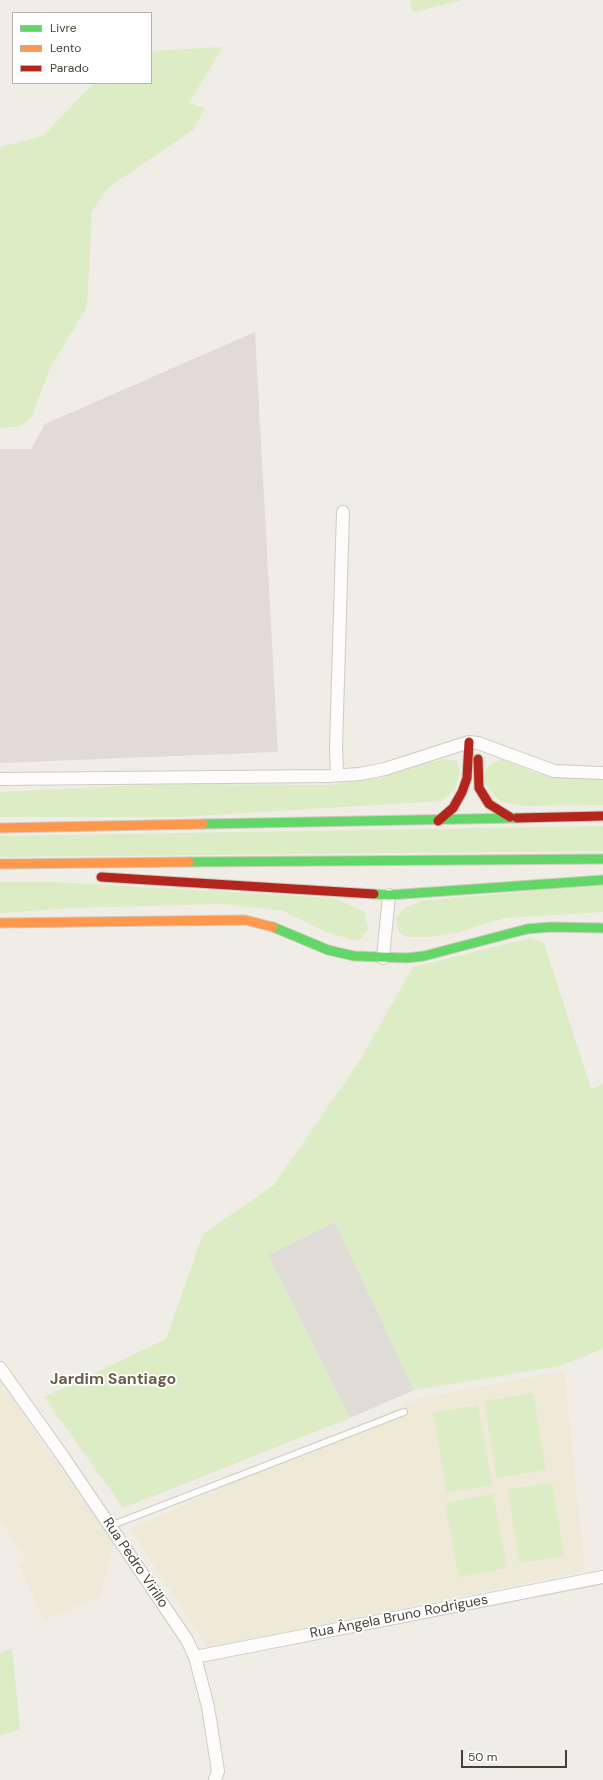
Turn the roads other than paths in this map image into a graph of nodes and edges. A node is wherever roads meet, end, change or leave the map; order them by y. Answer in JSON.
{"nodes":[{"id":1,"x":343,"y":512,"type":"dead end"},
{"id":2,"x":474,"y":742,"type":"junction"},
{"id":3,"x":603,"y":773,"type":"edge"},
{"id":4,"x":337,"y":775,"type":"junction"},
{"id":5,"x":0,"y":779,"type":"edge"},
{"id":6,"x":603,"y":816,"type":"edge"},
{"id":7,"x":510,"y":817,"type":"junction"},
{"id":8,"x":438,"y":821,"type":"junction"},
{"id":9,"x":0,"y":828,"type":"edge"},
{"id":10,"x":603,"y":859,"type":"edge"},
{"id":11,"x":0,"y":864,"type":"edge"},
{"id":12,"x":17,"y":864,"type":"junction"},
{"id":13,"x":70,"y":872,"type":"dead end"},
{"id":14,"x":93,"y":876,"type":"dead end"},
{"id":15,"x":603,"y":880,"type":"edge"},
{"id":16,"x":390,"y":895,"type":"junction"},
{"id":17,"x":0,"y":923,"type":"edge"},
{"id":18,"x":603,"y":928,"type":"edge"},
{"id":19,"x":383,"y":958,"type":"junction"},
{"id":20,"x":0,"y":1368,"type":"edge"},
{"id":21,"x":404,"y":1412,"type":"dead end"},
{"id":22,"x":110,"y":1526,"type":"junction"},
{"id":23,"x":603,"y":1577,"type":"edge"},
{"id":24,"x":195,"y":1657,"type":"junction"},
{"id":25,"x":215,"y":1780,"type":"edge"}],
"edges":[{"from":1,"to":4,"type":"street"},
{"from":2,"to":3,"type":"street"},
{"from":2,"to":4,"type":"street"},
{"from":2,"to":7,"type":"main road"},
{"from":2,"to":8,"type":"main road"},
{"from":4,"to":5,"type":"street"},
{"from":6,"to":7,"type":"main road"},
{"from":7,"to":8,"type":"main road"},
{"from":8,"to":9,"type":"main road"},
{"from":10,"to":12,"type":"main road"},
{"from":11,"to":12,"type":"main road"},
{"from":12,"to":13,"type":"main road"},
{"from":14,"to":16,"type":"main road"},
{"from":15,"to":16,"type":"main road"},
{"from":16,"to":19,"type":"street"},
{"from":17,"to":19,"type":"main road"},
{"from":18,"to":19,"type":"main road"},
{"from":20,"to":22,"type":"street","name":"Rua Pedro Virillo"},
{"from":21,"to":22,"type":"lane"},
{"from":22,"to":24,"type":"street","name":"Rua Pedro Virillo"},
{"from":23,"to":24,"type":"street","name":"Rua Ângela Bruno Rodrigues"},
{"from":24,"to":25,"type":"street","name":"Rua Pedro Virillo"}]}
